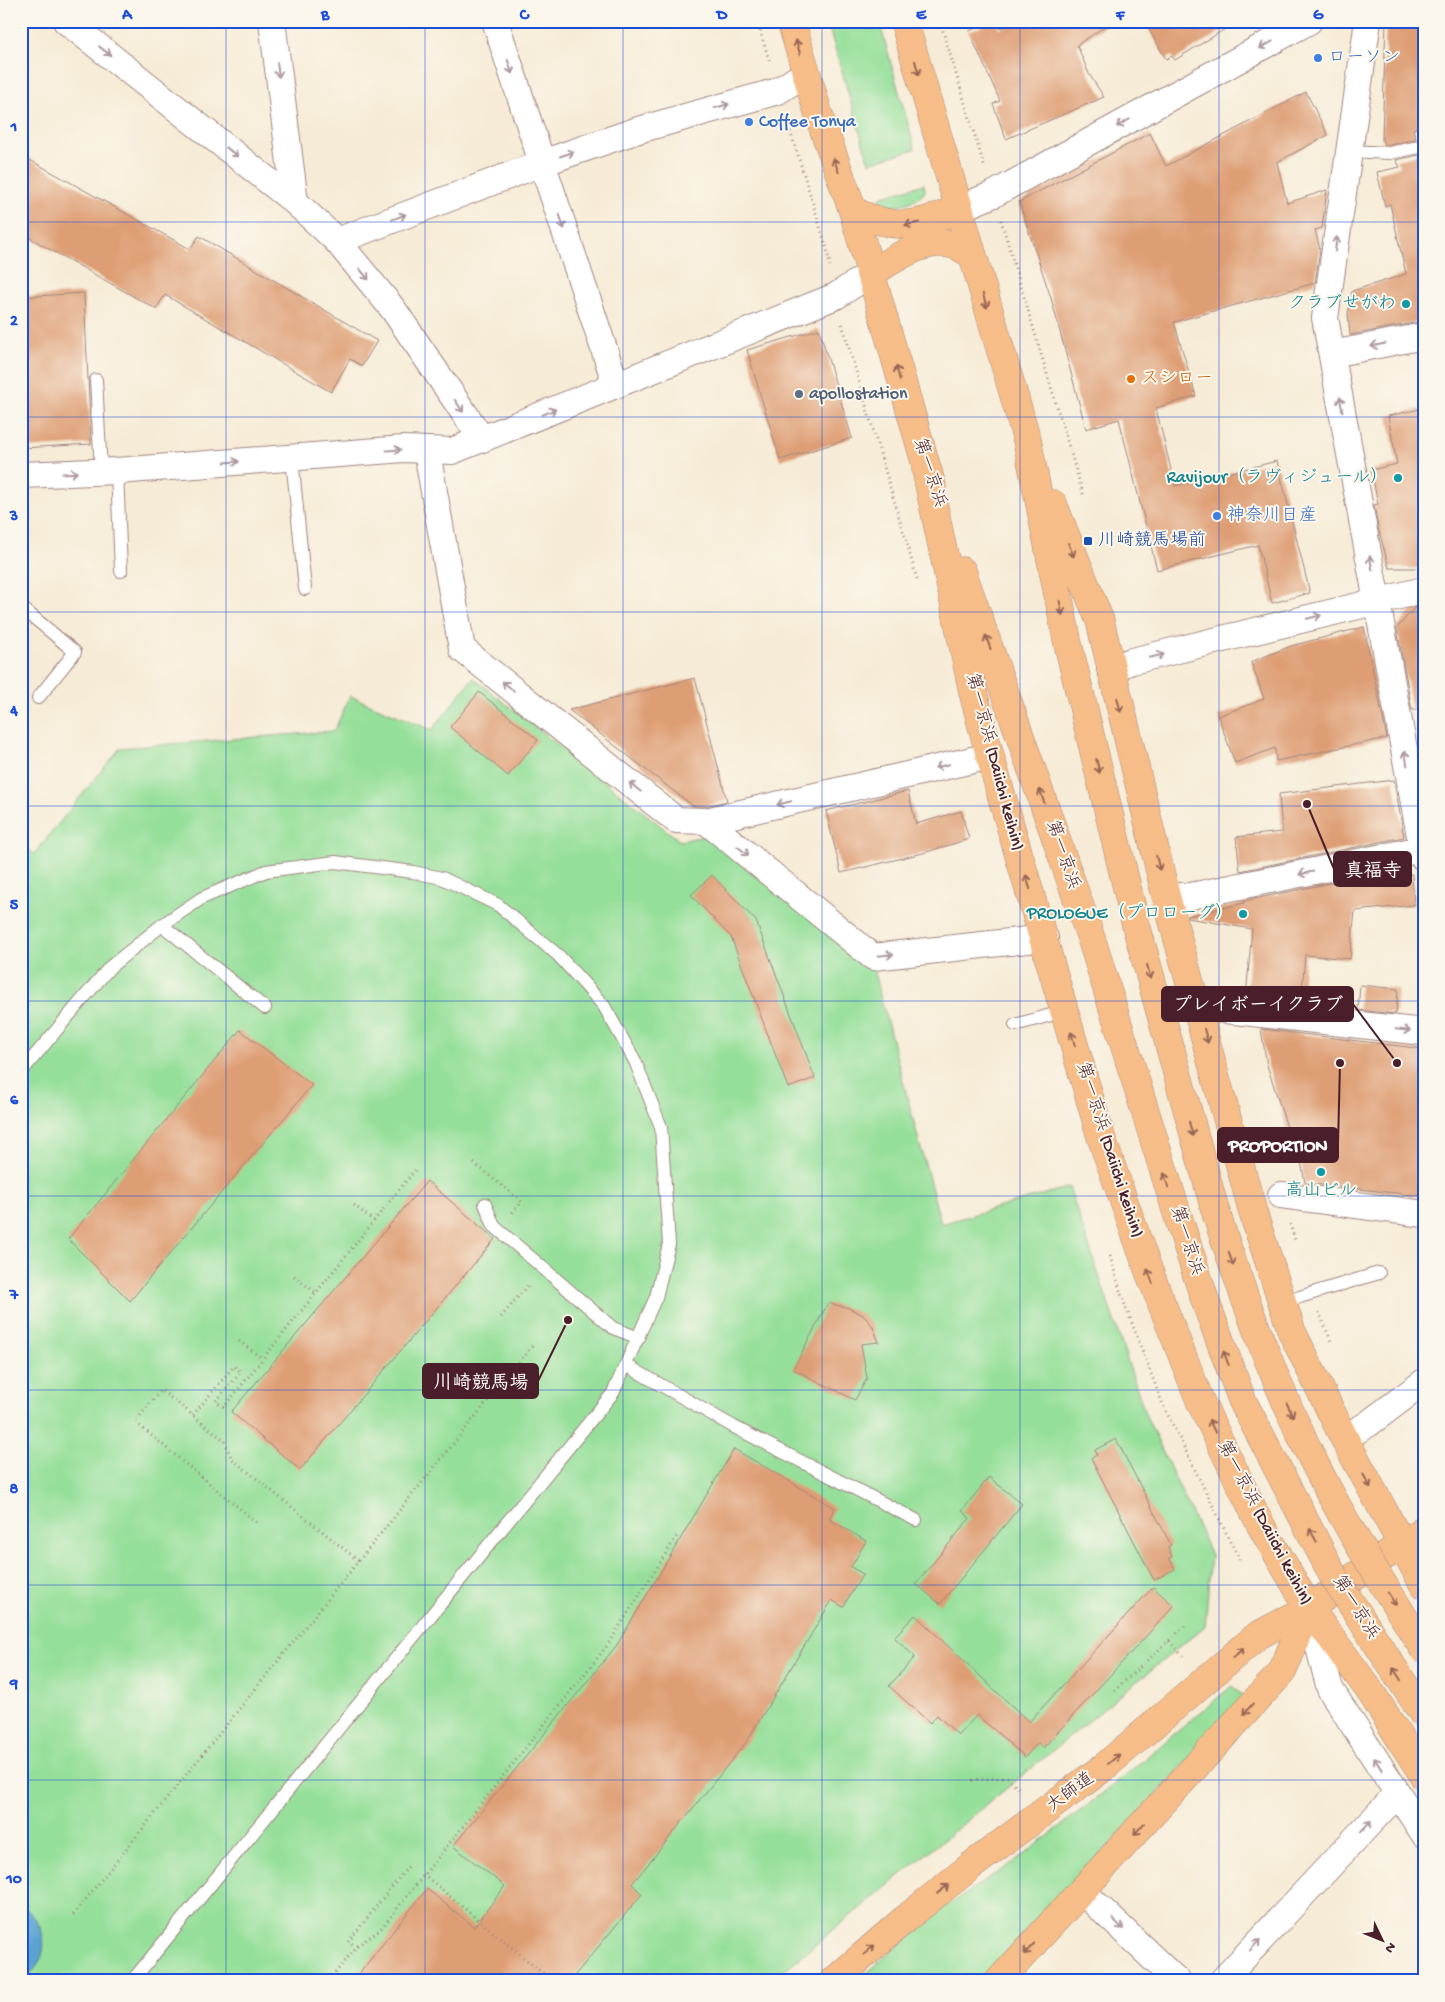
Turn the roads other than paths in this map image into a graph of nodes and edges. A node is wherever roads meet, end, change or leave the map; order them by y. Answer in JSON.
{"nodes":[{"id":1,"x":66,"y":21,"type":"edge"},
{"id":2,"x":272,"y":21,"type":"edge"},
{"id":3,"x":495,"y":21,"type":"edge"},
{"id":4,"x":791,"y":21,"type":"edge"},
{"id":5,"x":904,"y":21,"type":"edge"},
{"id":6,"x":1309,"y":21,"type":"edge"},
{"id":7,"x":1368,"y":21,"type":"edge"},
{"id":8,"x":806,"y":73,"type":"junction"},
{"id":9,"x":1424,"y":146,"type":"edge"},
{"id":10,"x":1349,"y":151,"type":"junction"},
{"id":11,"x":542,"y":163,"type":"junction"},
{"id":12,"x":295,"y":202,"type":"junction"},
{"id":13,"x":958,"y":209,"type":"junction"},
{"id":14,"x":852,"y":210,"type":"junction"},
{"id":15,"x":337,"y":241,"type":"junction"},
{"id":16,"x":971,"y":254,"type":"junction"},
{"id":17,"x":870,"y":274,"type":"junction"},
{"id":18,"x":1424,"y":336,"type":"edge"},
{"id":19,"x":1332,"y":354,"type":"junction"},
{"id":20,"x":96,"y":380,"type":"dead end"},
{"id":21,"x":616,"y":385,"type":"junction"},
{"id":22,"x":482,"y":439,"type":"junction"},
{"id":23,"x":1027,"y":440,"type":"junction"},
{"id":24,"x":428,"y":452,"type":"junction"},
{"id":25,"x":292,"y":458,"type":"junction"},
{"id":26,"x":926,"y":470,"type":"junction"},
{"id":27,"x":109,"y":471,"type":"junction"},
{"id":28,"x":21,"y":475,"type":"edge"},
{"id":29,"x":121,"y":571,"type":"dead end"},
{"id":30,"x":305,"y":589,"type":"dead end"},
{"id":31,"x":1424,"y":590,"type":"edge"},
{"id":32,"x":1378,"y":601,"type":"junction"},
{"id":33,"x":21,"y":607,"type":"edge"},
{"id":34,"x":1110,"y":669,"type":"junction"},
{"id":35,"x":38,"y":698,"type":"dead end"},
{"id":36,"x":990,"y":756,"type":"junction"},
{"id":37,"x":706,"y":821,"type":"junction"},
{"id":38,"x":1423,"y":854,"type":"edge"},
{"id":39,"x":1166,"y":896,"type":"junction"},
{"id":40,"x":162,"y":925,"type":"junction"},
{"id":41,"x":1044,"y":938,"type":"junction"},
{"id":42,"x":1198,"y":1007,"type":"junction"},
{"id":43,"x":264,"y":1008,"type":"dead end"},
{"id":44,"x":1066,"y":1011,"type":"junction"},
{"id":45,"x":1015,"y":1025,"type":"dead end"},
{"id":46,"x":1424,"y":1032,"type":"edge"},
{"id":47,"x":21,"y":1072,"type":"edge"},
{"id":48,"x":1281,"y":1196,"type":"dead end"},
{"id":49,"x":484,"y":1204,"type":"dead end"},
{"id":50,"x":1424,"y":1214,"type":"edge"},
{"id":51,"x":1379,"y":1273,"type":"dead end"},
{"id":52,"x":1283,"y":1302,"type":"junction"},
{"id":53,"x":639,"y":1338,"type":"junction"},
{"id":54,"x":626,"y":1365,"type":"junction"},
{"id":55,"x":1424,"y":1382,"type":"edge"},
{"id":56,"x":1344,"y":1438,"type":"junction"},
{"id":57,"x":916,"y":1520,"type":"dead end"},
{"id":58,"x":1413,"y":1536,"type":"edge"},
{"id":59,"x":1424,"y":1564,"type":"edge"},
{"id":60,"x":1424,"y":1586,"type":"edge"},
{"id":61,"x":1309,"y":1608,"type":"junction"},
{"id":62,"x":1424,"y":1649,"type":"edge"},
{"id":63,"x":1424,"y":1715,"type":"edge"},
{"id":64,"x":1424,"y":1776,"type":"edge"},
{"id":65,"x":1397,"y":1794,"type":"junction"},
{"id":66,"x":1424,"y":1834,"type":"edge"},
{"id":67,"x":1082,"y":1891,"type":"junction"},
{"id":68,"x":132,"y":1981,"type":"edge"},
{"id":69,"x":834,"y":1981,"type":"edge"},
{"id":70,"x":999,"y":1981,"type":"edge"},
{"id":71,"x":1178,"y":1981,"type":"edge"},
{"id":72,"x":1222,"y":1981,"type":"edge"}],
"edges":[{"from":1,"to":12,"type":"street","one_way":true},
{"from":2,"to":12,"type":"street","one_way":true},
{"from":3,"to":11,"type":"street","one_way":true},
{"from":8,"to":4,"type":"highway","name":"第一京浜","one_way":true},
{"from":5,"to":13,"type":"highway","name":"第一京浜","one_way":true},
{"from":6,"to":13,"type":"street","one_way":true},
{"from":7,"to":10,"type":"street"},
{"from":11,"to":8,"type":"street","one_way":true},
{"from":14,"to":8,"type":"highway","name":"第一京浜","one_way":true},
{"from":9,"to":10,"type":"lane"},
{"from":19,"to":10,"type":"street","one_way":true},
{"from":15,"to":11,"type":"street","one_way":true},
{"from":11,"to":21,"type":"street","one_way":true},
{"from":12,"to":15,"type":"street"},
{"from":13,"to":14,"type":"highway","one_way":true},
{"from":13,"to":16,"type":"highway","name":"第一京浜"},
{"from":14,"to":17,"type":"highway","name":"第一京浜"},
{"from":15,"to":22,"type":"street","one_way":true},
{"from":16,"to":17,"type":"highway"},
{"from":16,"to":23,"type":"highway","name":"第一京浜","one_way":true},
{"from":17,"to":21,"type":"street"},
{"from":26,"to":17,"type":"highway","name":"第一京浜","one_way":true},
{"from":18,"to":19,"type":"street","one_way":true},
{"from":32,"to":19,"type":"street","one_way":true},
{"from":20,"to":27,"type":"lane"},
{"from":22,"to":21,"type":"street","one_way":true},
{"from":22,"to":24,"type":"street"},
{"from":23,"to":34,"type":"highway","one_way":true},
{"from":23,"to":62,"type":"highway","name":"第一京浜","one_way":true,"bridge":true},
{"from":25,"to":24,"type":"street","one_way":true},
{"from":37,"to":24,"type":"street","one_way":true},
{"from":27,"to":25,"type":"street","one_way":true},
{"from":25,"to":30,"type":"lane"},
{"from":26,"to":36,"type":"highway","name":"第一京浜 (Daiichi keihin)"},
{"from":63,"to":26,"type":"highway","name":"第一京浜","one_way":true,"bridge":true},
{"from":28,"to":27,"type":"street","one_way":true},
{"from":27,"to":29,"type":"lane"},
{"from":31,"to":32,"type":"street"},
{"from":34,"to":32,"type":"street","one_way":true},
{"from":38,"to":32,"type":"street","one_way":true},
{"from":33,"to":35,"type":"lane"},
{"from":34,"to":39,"type":"highway","one_way":true},
{"from":36,"to":37,"type":"street","one_way":true},
{"from":41,"to":36,"type":"highway","name":"第一京浜 (Daiichi keihin)","one_way":true},
{"from":37,"to":41,"type":"street","one_way":true},
{"from":38,"to":39,"type":"street","one_way":true},
{"from":39,"to":42,"type":"highway"},
{"from":40,"to":43,"type":"lane"},
{"from":40,"to":47,"type":"lane"},
{"from":40,"to":53,"type":"lane"},
{"from":41,"to":44,"type":"highway","name":"第一京浜 (Daiichi keihin)"},
{"from":42,"to":46,"type":"street","one_way":true},
{"from":42,"to":52,"type":"highway","one_way":true},
{"from":44,"to":45,"type":"lane"},
{"from":61,"to":44,"type":"highway","name":"第一京浜 (Daiichi keihin)","one_way":true},
{"from":48,"to":50,"type":"street"},
{"from":49,"to":53,"type":"lane"},
{"from":51,"to":52,"type":"lane"},
{"from":52,"to":56,"type":"highway"},
{"from":53,"to":54,"type":"lane"},
{"from":54,"to":57,"type":"lane"},
{"from":54,"to":68,"type":"lane"},
{"from":55,"to":56,"type":"street"},
{"from":56,"to":58,"type":"highway","one_way":true},
{"from":58,"to":59,"type":"street"},
{"from":58,"to":60,"type":"highway"},
{"from":58,"to":61,"type":"highway","name":"大師道"},
{"from":61,"to":64,"type":"highway","name":"第一京浜 (Daiichi keihin)"},
{"from":65,"to":61,"type":"street","one_way":true},
{"from":61,"to":67,"type":"highway","one_way":true},
{"from":69,"to":61,"type":"highway","name":"大師道","one_way":true},
{"from":65,"to":66,"type":"street"},
{"from":72,"to":65,"type":"street","one_way":true},
{"from":67,"to":70,"type":"highway","one_way":true},
{"from":67,"to":71,"type":"street","one_way":true}]}
